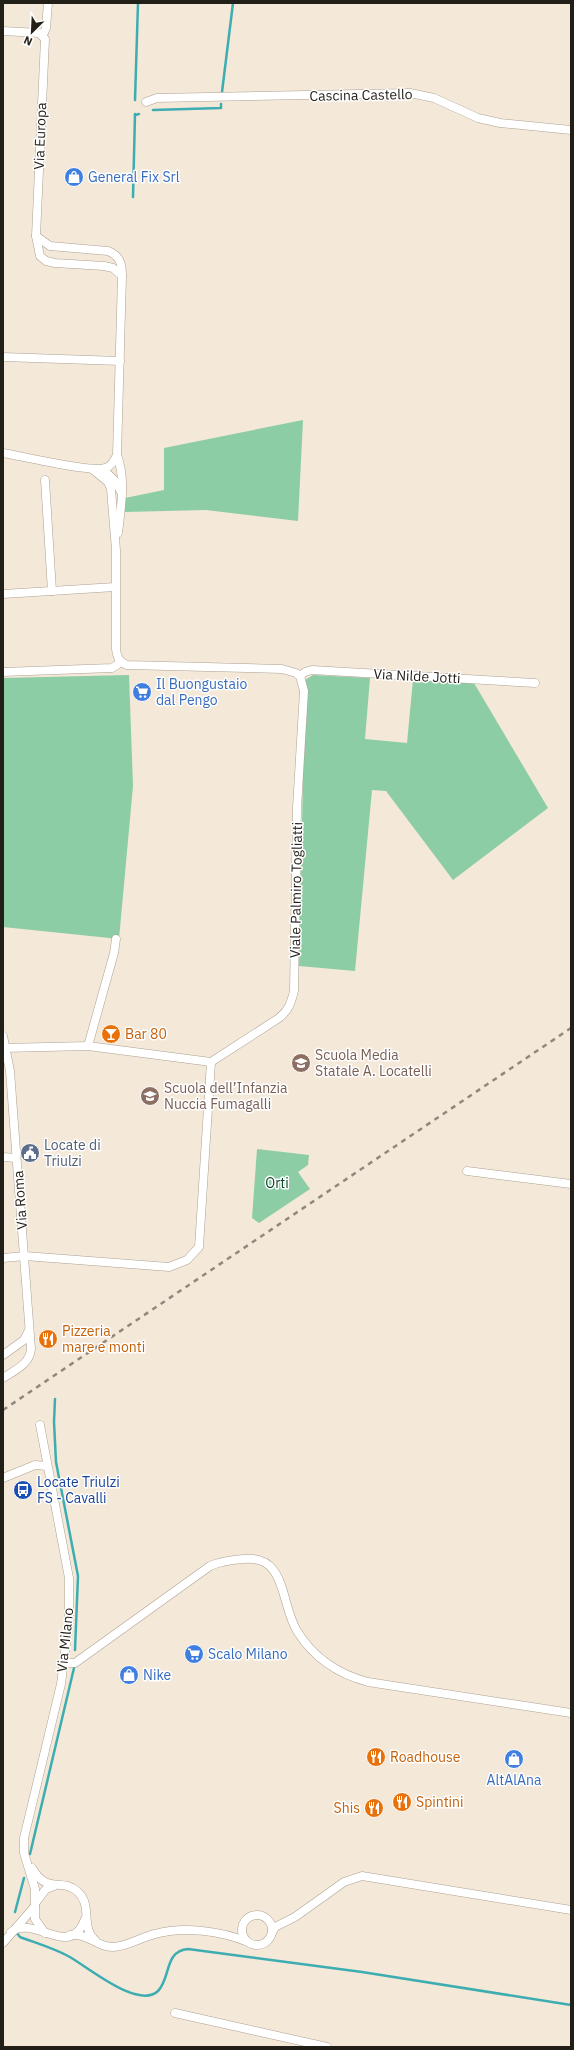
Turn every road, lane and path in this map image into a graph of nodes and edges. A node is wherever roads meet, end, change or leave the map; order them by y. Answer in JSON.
{"nodes":[{"id":1,"x":48,"y":3,"type":"edge"},
{"id":2,"x":3,"y":31,"type":"edge"},
{"id":3,"x":43,"y":35,"type":"junction"},
{"id":4,"x":146,"y":102,"type":"dead end"},
{"id":5,"x":571,"y":130,"type":"edge"},
{"id":6,"x":36,"y":236,"type":"junction"},
{"id":7,"x":122,"y":276,"type":"junction"},
{"id":8,"x":3,"y":357,"type":"edge"},
{"id":9,"x":120,"y":361,"type":"junction"},
{"id":10,"x":3,"y":453,"type":"edge"},
{"id":11,"x":117,"y":455,"type":"junction"},
{"id":12,"x":92,"y":469,"type":"junction"},
{"id":13,"x":103,"y":469,"type":"junction"},
{"id":14,"x":45,"y":480,"type":"dead end"},
{"id":15,"x":122,"y":493,"type":"junction"},
{"id":16,"x":116,"y":550,"type":"junction"},
{"id":17,"x":115,"y":587,"type":"junction"},
{"id":18,"x":52,"y":591,"type":"junction"},
{"id":19,"x":3,"y":594,"type":"edge"},
{"id":20,"x":120,"y":661,"type":"junction"},
{"id":21,"x":3,"y":672,"type":"edge"},
{"id":22,"x":300,"y":676,"type":"junction"},
{"id":23,"x":535,"y":683,"type":"dead end"},
{"id":24,"x":116,"y":939,"type":"dead end"},
{"id":25,"x":3,"y":1036,"type":"edge"},
{"id":26,"x":88,"y":1046,"type":"junction"},
{"id":27,"x":4,"y":1048,"type":"edge"},
{"id":28,"x":211,"y":1062,"type":"junction"},
{"id":29,"x":3,"y":1157,"type":"edge"},
{"id":30,"x":16,"y":1158,"type":"junction"},
{"id":31,"x":466,"y":1171,"type":"dead end"},
{"id":32,"x":571,"y":1184,"type":"edge"},
{"id":33,"x":25,"y":1256,"type":"junction"},
{"id":34,"x":3,"y":1258,"type":"edge"},
{"id":35,"x":30,"y":1327,"type":"junction"},
{"id":36,"x":3,"y":1355,"type":"edge"},
{"id":37,"x":3,"y":1378,"type":"edge"},
{"id":38,"x":40,"y":1425,"type":"dead end"},
{"id":39,"x":47,"y":1466,"type":"junction"},
{"id":40,"x":3,"y":1478,"type":"edge"},
{"id":41,"x":64,"y":1663,"type":"junction"},
{"id":42,"x":571,"y":1713,"type":"edge"},
{"id":43,"x":24,"y":1853,"type":"junction"},
{"id":44,"x":54,"y":1886,"type":"junction"},
{"id":45,"x":35,"y":1904,"type":"junction"},
{"id":46,"x":571,"y":1910,"type":"edge"},
{"id":47,"x":86,"y":1916,"type":"junction"},
{"id":48,"x":267,"y":1919,"type":"junction"},
{"id":49,"x":286,"y":1922,"type":"junction"},
{"id":50,"x":242,"y":1928,"type":"junction"},
{"id":51,"x":12,"y":1932,"type":"junction"},
{"id":52,"x":46,"y":1933,"type":"junction"},
{"id":53,"x":272,"y":1933,"type":"junction"},
{"id":54,"x":70,"y":1936,"type":"junction"},
{"id":55,"x":227,"y":1936,"type":"junction"},
{"id":56,"x":97,"y":1942,"type":"junction"},
{"id":57,"x":248,"y":1942,"type":"junction"},
{"id":58,"x":3,"y":1943,"type":"edge"},
{"id":59,"x":175,"y":2013,"type":"dead end"},
{"id":60,"x":327,"y":2047,"type":"edge"}],
"edges":[{"from":1,"to":3,"type":"street","name":"Via Europa"},
{"from":2,"to":3,"type":"street"},
{"from":3,"to":6,"type":"street","name":"Via Europa"},
{"from":4,"to":5,"type":"street","name":"Cascina Castello"},
{"from":6,"to":7,"type":"street"},
{"from":6,"to":7,"type":"street","name":"Via Europa"},
{"from":7,"to":9,"type":"street"},
{"from":8,"to":9,"type":"street"},
{"from":9,"to":11,"type":"street"},
{"from":10,"to":12,"type":"street"},
{"from":11,"to":13,"type":"street"},
{"from":11,"to":15,"type":"street"},
{"from":12,"to":13,"type":"street"},
{"from":12,"to":16,"type":"street"},
{"from":13,"to":15,"type":"street"},
{"from":14,"to":18,"type":"street"},
{"from":15,"to":16,"type":"street"},
{"from":16,"to":17,"type":"street"},
{"from":17,"to":18,"type":"street"},
{"from":17,"to":20,"type":"street"},
{"from":18,"to":19,"type":"street"},
{"from":20,"to":21,"type":"street"},
{"from":20,"to":22,"type":"street"},
{"from":22,"to":23,"type":"street","name":"Via Nilde Jotti"},
{"from":22,"to":28,"type":"street","name":"Viale Palmiro Togliatti"},
{"from":24,"to":26,"type":"street"},
{"from":25,"to":27,"type":"street","name":"Via Roma"},
{"from":26,"to":27,"type":"street"},
{"from":26,"to":28,"type":"street"},
{"from":27,"to":30,"type":"street","name":"Via Roma"},
{"from":28,"to":33,"type":"street"},
{"from":29,"to":30,"type":"street"},
{"from":30,"to":33,"type":"street","name":"Via Roma"},
{"from":31,"to":32,"type":"street"},
{"from":33,"to":34,"type":"street"},
{"from":33,"to":35,"type":"street","name":"Via Roma"},
{"from":35,"to":36,"type":"street"},
{"from":35,"to":37,"type":"street","name":"Via Roma"},
{"from":38,"to":39,"type":"street","name":"Via Milano"},
{"from":39,"to":40,"type":"street"},
{"from":39,"to":41,"type":"street","name":"Via Milano"},
{"from":41,"to":42,"type":"street"},
{"from":41,"to":43,"type":"street","name":"Via Milano"},
{"from":43,"to":44,"type":"street"},
{"from":43,"to":45,"type":"street"},
{"from":44,"to":45,"type":"street"},
{"from":44,"to":47,"type":"street"},
{"from":45,"to":51,"type":"street"},
{"from":45,"to":52,"type":"street"},
{"from":46,"to":49,"type":"street"},
{"from":47,"to":54,"type":"street"},
{"from":47,"to":56,"type":"street"},
{"from":48,"to":49,"type":"street"},
{"from":48,"to":50,"type":"street"},
{"from":48,"to":53,"type":"street"},
{"from":49,"to":53,"type":"street"},
{"from":50,"to":55,"type":"street"},
{"from":50,"to":57,"type":"street"},
{"from":51,"to":52,"type":"street"},
{"from":51,"to":58,"type":"street"},
{"from":52,"to":54,"type":"street"},
{"from":53,"to":57,"type":"street"},
{"from":54,"to":56,"type":"street"},
{"from":55,"to":56,"type":"street"},
{"from":55,"to":57,"type":"street"},
{"from":59,"to":60,"type":"street"}]}
